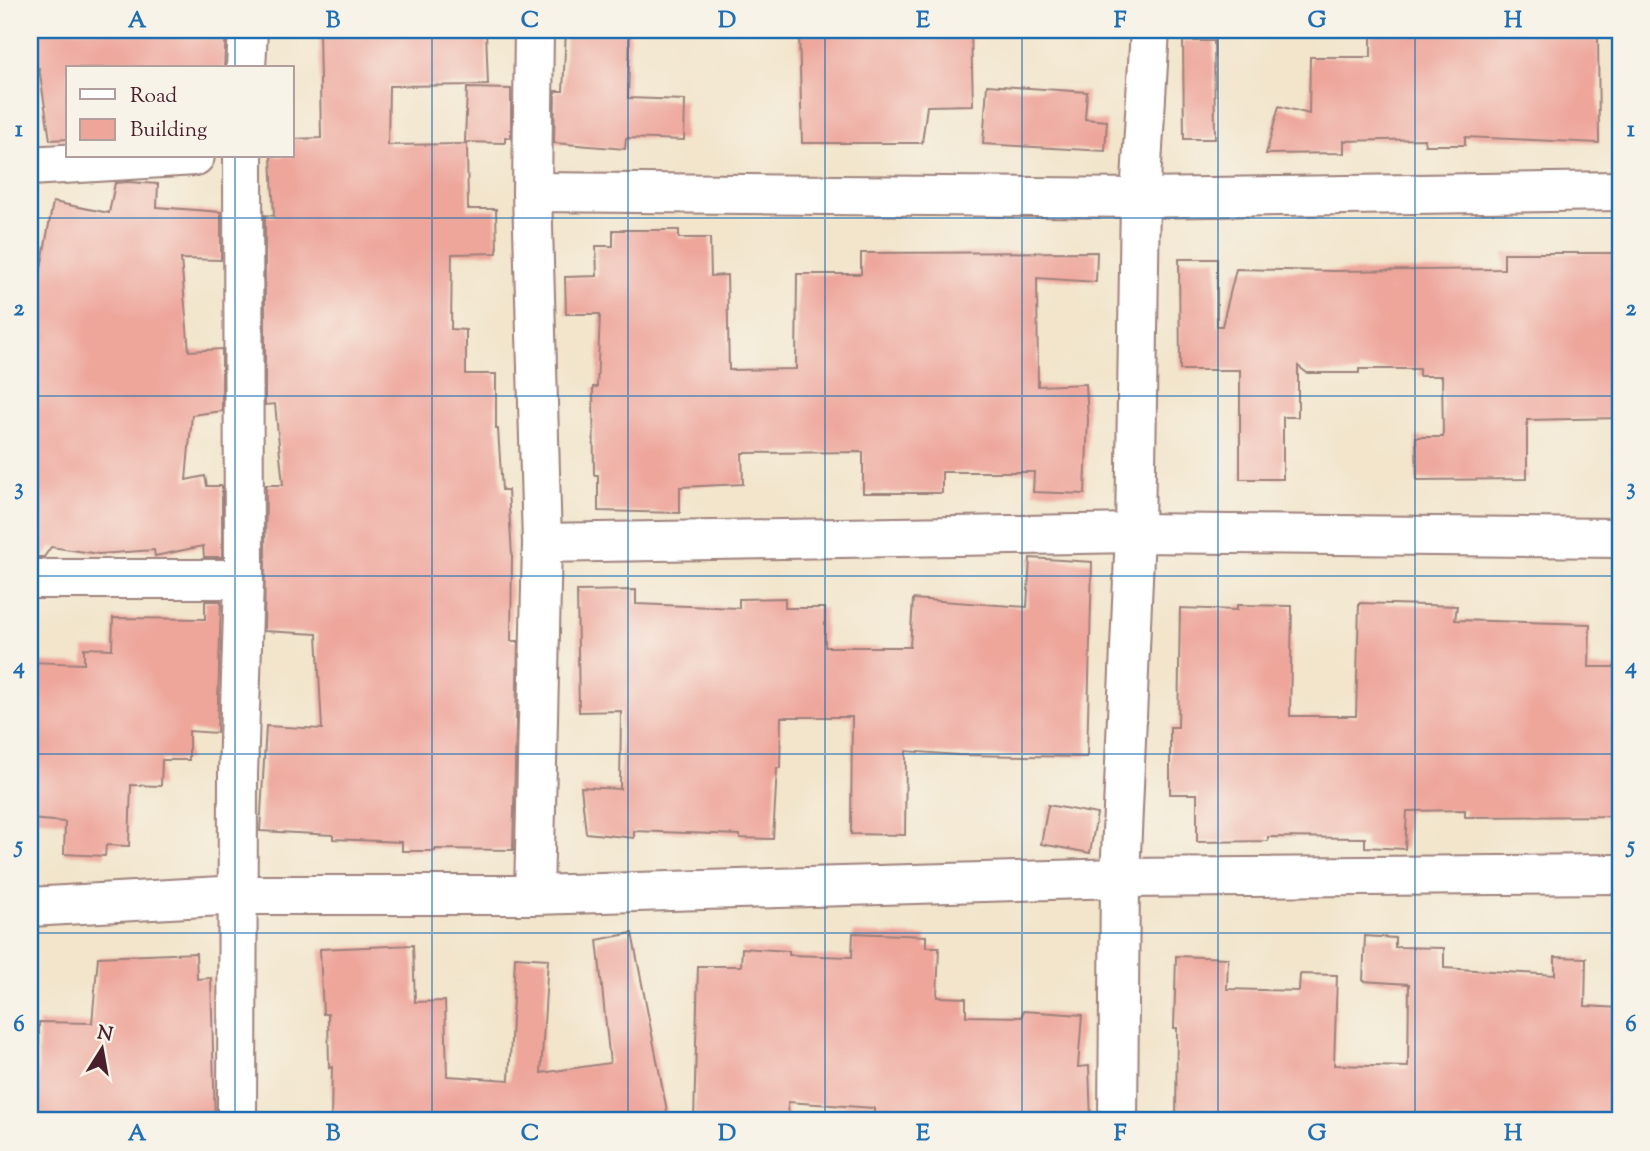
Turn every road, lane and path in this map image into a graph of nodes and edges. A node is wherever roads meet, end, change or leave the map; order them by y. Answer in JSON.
{"nodes":[{"id":1,"x":248,"y":30,"type":"edge"},
{"id":2,"x":534,"y":30,"type":"edge"},
{"id":3,"x":1150,"y":30,"type":"edge"},
{"id":4,"x":246,"y":66,"type":"edge"},
{"id":5,"x":162,"y":158,"type":"edge"},
{"id":6,"x":243,"y":158,"type":"edge"},
{"id":7,"x":30,"y":166,"type":"edge"},
{"id":8,"x":1620,"y":191,"type":"edge"},
{"id":9,"x":531,"y":192,"type":"junction"},
{"id":10,"x":1140,"y":198,"type":"junction"},
{"id":11,"x":1135,"y":533,"type":"junction"},
{"id":12,"x":1620,"y":538,"type":"edge"},
{"id":13,"x":542,"y":543,"type":"junction"},
{"id":14,"x":30,"y":579,"type":"edge"},
{"id":15,"x":244,"y":579,"type":"junction"},
{"id":16,"x":1620,"y":874,"type":"edge"},
{"id":17,"x":1120,"y":877,"type":"junction"},
{"id":18,"x":239,"y":895,"type":"junction"},
{"id":19,"x":534,"y":895,"type":"junction"},
{"id":20,"x":30,"y":907,"type":"edge"},
{"id":21,"x":237,"y":1121,"type":"edge"},
{"id":22,"x":1118,"y":1121,"type":"edge"}],
"edges":[{"from":1,"to":4,"type":"street"},
{"from":2,"to":9,"type":"street"},
{"from":3,"to":10,"type":"street"},
{"from":5,"to":7,"type":"street"},
{"from":6,"to":15,"type":"street"},
{"from":8,"to":10,"type":"street"},
{"from":9,"to":10,"type":"street"},
{"from":9,"to":13,"type":"street"},
{"from":10,"to":11,"type":"street"},
{"from":11,"to":12,"type":"street"},
{"from":11,"to":13,"type":"street"},
{"from":11,"to":17,"type":"street"},
{"from":13,"to":19,"type":"street"},
{"from":14,"to":15,"type":"street"},
{"from":15,"to":18,"type":"street"},
{"from":16,"to":17,"type":"street"},
{"from":17,"to":19,"type":"street"},
{"from":17,"to":22,"type":"street"},
{"from":18,"to":19,"type":"street"},
{"from":18,"to":20,"type":"street"},
{"from":18,"to":21,"type":"street"}]}
